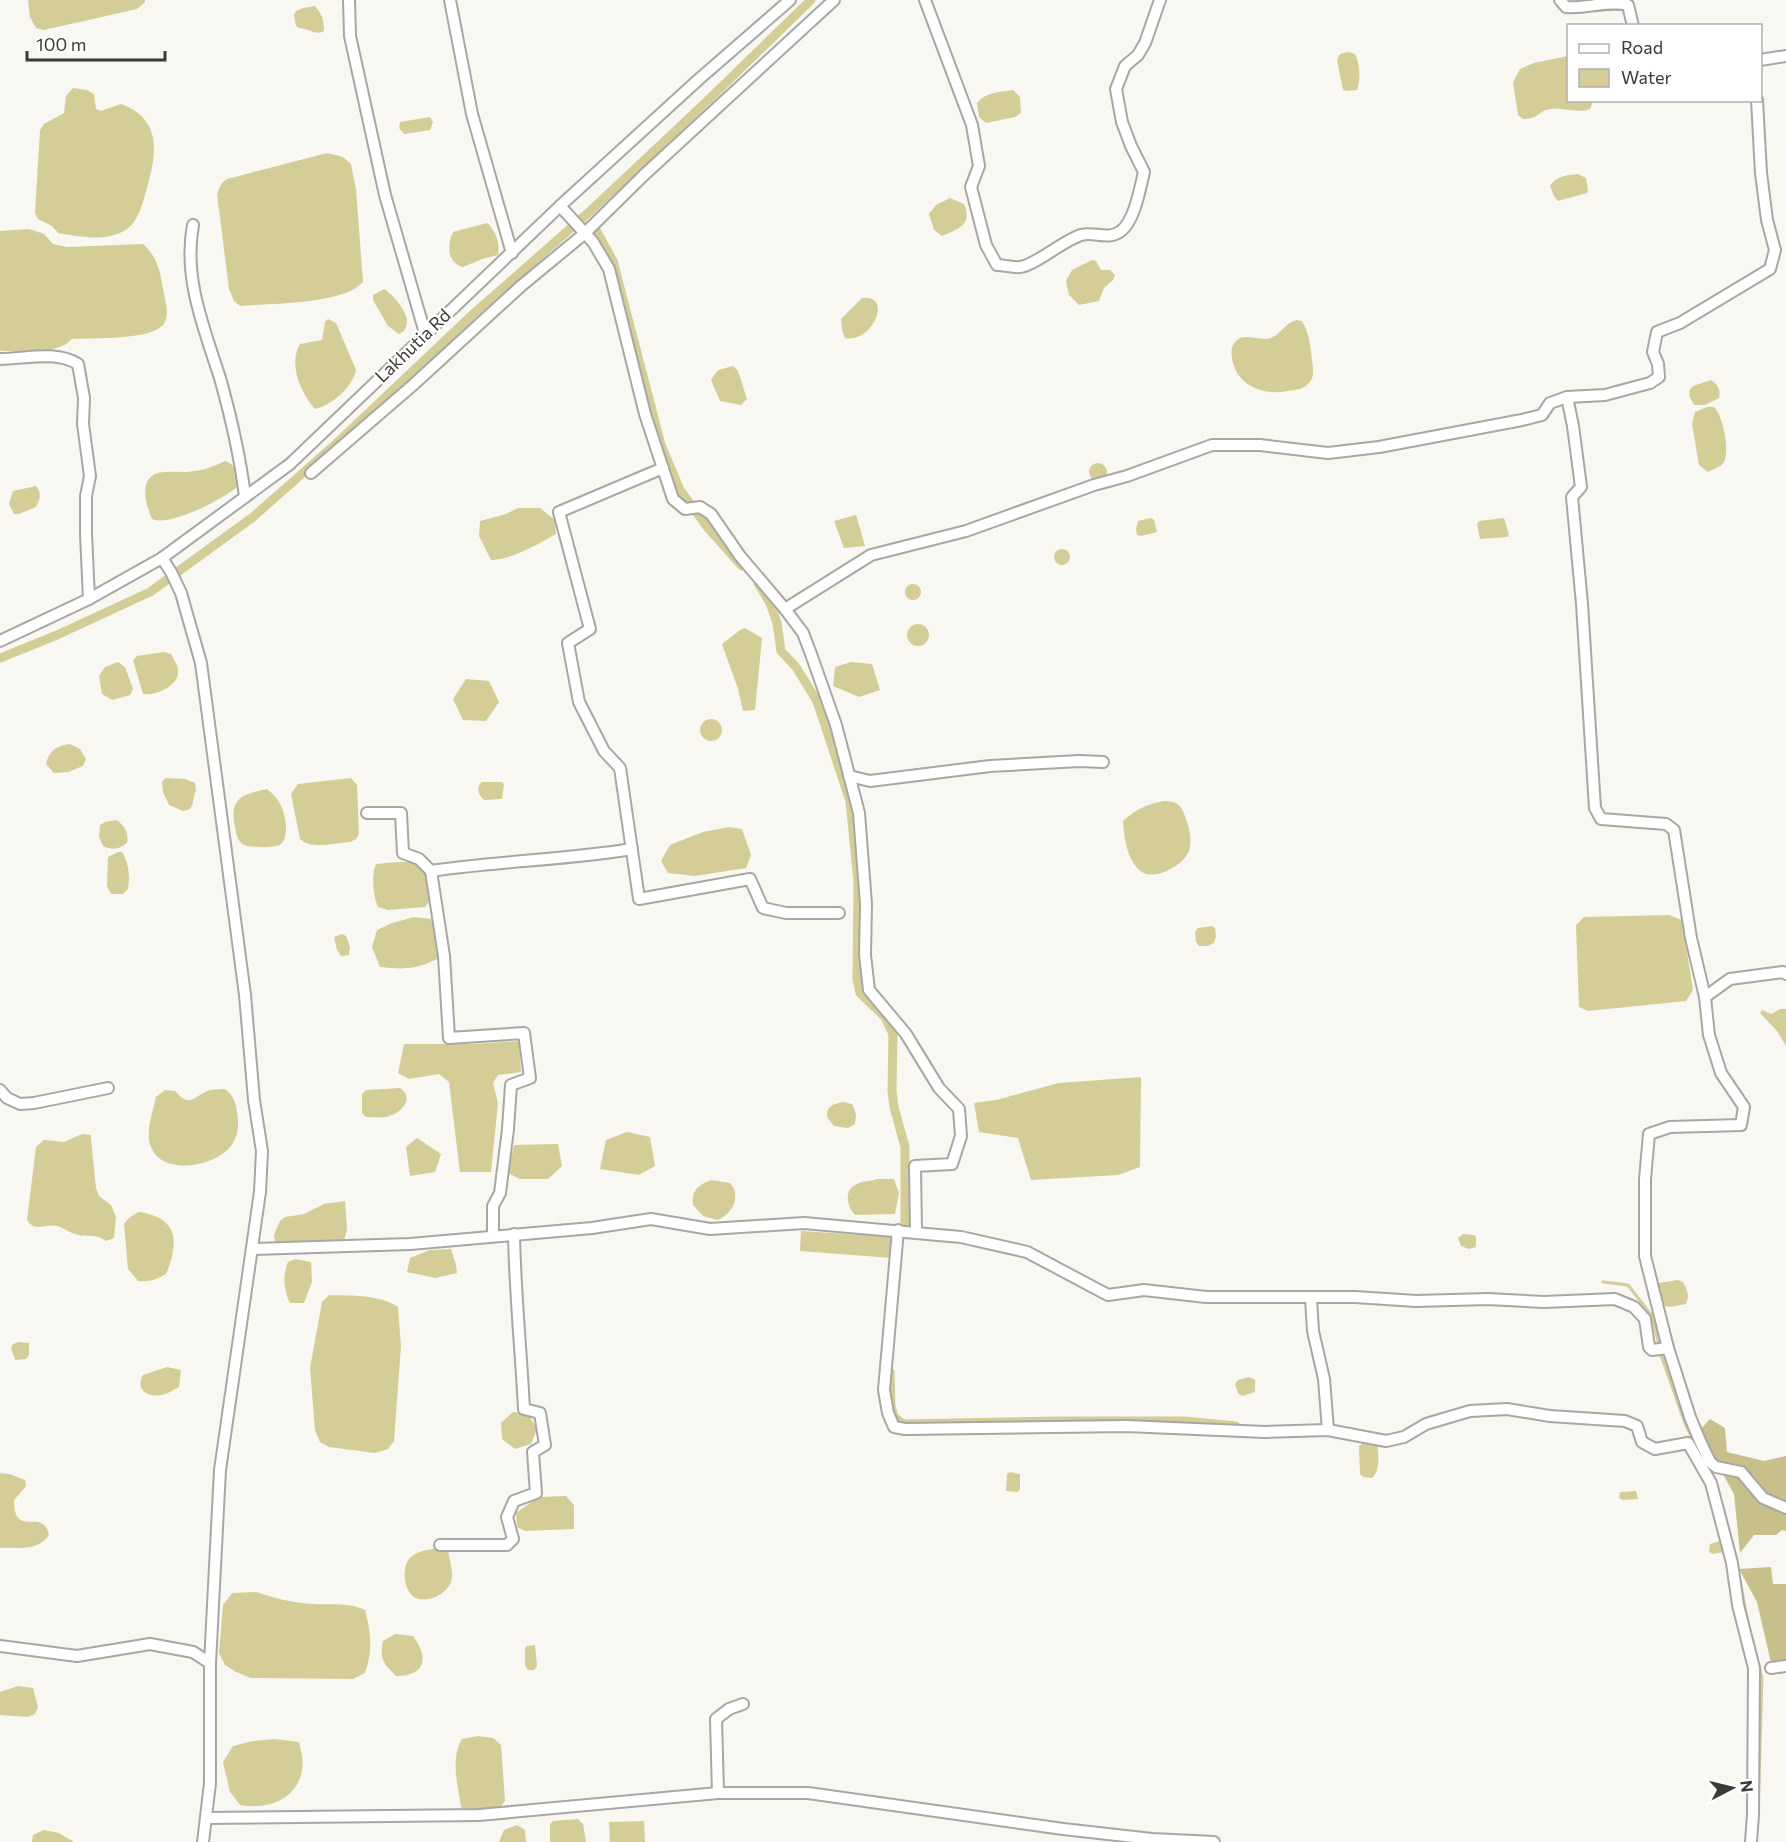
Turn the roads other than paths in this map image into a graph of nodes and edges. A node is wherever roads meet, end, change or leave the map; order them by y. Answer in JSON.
{"nodes":[{"id":1,"x":349,"y":0,"type":"edge"},
{"id":2,"x":450,"y":0,"type":"edge"},
{"id":3,"x":790,"y":0,"type":"edge"},
{"id":4,"x":834,"y":0,"type":"edge"},
{"id":5,"x":925,"y":0,"type":"edge"},
{"id":6,"x":1160,"y":0,"type":"edge"},
{"id":7,"x":1560,"y":0,"type":"edge"},
{"id":8,"x":1633,"y":24,"type":"edge"},
{"id":9,"x":1786,"y":56,"type":"edge"},
{"id":10,"x":1762,"y":60,"type":"edge"},
{"id":11,"x":1757,"y":102,"type":"edge"},
{"id":12,"x":560,"y":206,"type":"junction"},
{"id":13,"x":193,"y":225,"type":"dead end"},
{"id":14,"x":584,"y":234,"type":"junction"},
{"id":15,"x":512,"y":253,"type":"junction"},
{"id":16,"x":425,"y":333,"type":"junction"},
{"id":17,"x":0,"y":359,"type":"edge"},
{"id":18,"x":1567,"y":397,"type":"junction"},
{"id":19,"x":663,"y":468,"type":"junction"},
{"id":20,"x":312,"y":473,"type":"dead end"},
{"id":21,"x":245,"y":496,"type":"junction"},
{"id":22,"x":162,"y":558,"type":"junction"},
{"id":23,"x":89,"y":599,"type":"junction"},
{"id":24,"x":785,"y":609,"type":"junction"},
{"id":25,"x":0,"y":641,"type":"edge"},
{"id":26,"x":1103,"y":762,"type":"dead end"},
{"id":27,"x":849,"y":776,"type":"junction"},
{"id":28,"x":366,"y":813,"type":"dead end"},
{"id":29,"x":632,"y":849,"type":"junction"},
{"id":30,"x":431,"y":871,"type":"junction"},
{"id":31,"x":839,"y":913,"type":"dead end"},
{"id":32,"x":1786,"y":974,"type":"edge"},
{"id":33,"x":1705,"y":997,"type":"junction"},
{"id":34,"x":108,"y":1088,"type":"dead end"},
{"id":35,"x":0,"y":1090,"type":"edge"},
{"id":36,"x":898,"y":1230,"type":"junction"},
{"id":37,"x":916,"y":1232,"type":"junction"},
{"id":38,"x":514,"y":1234,"type":"junction"},
{"id":39,"x":493,"y":1236,"type":"junction"},
{"id":40,"x":252,"y":1249,"type":"junction"},
{"id":41,"x":1311,"y":1298,"type":"junction"},
{"id":42,"x":1668,"y":1348,"type":"junction"},
{"id":43,"x":1328,"y":1430,"type":"junction"},
{"id":44,"x":1786,"y":1508,"type":"edge"},
{"id":45,"x":440,"y":1545,"type":"dead end"},
{"id":46,"x":0,"y":1646,"type":"edge"},
{"id":47,"x":210,"y":1663,"type":"junction"},
{"id":48,"x":1786,"y":1666,"type":"edge"},
{"id":49,"x":1771,"y":1668,"type":"dead end"},
{"id":50,"x":743,"y":1704,"type":"dead end"},
{"id":51,"x":718,"y":1793,"type":"junction"},
{"id":52,"x":206,"y":1818,"type":"junction"},
{"id":53,"x":203,"y":1842,"type":"edge"},
{"id":54,"x":1214,"y":1842,"type":"edge"},
{"id":55,"x":1750,"y":1842,"type":"edge"}],
"edges":[{"from":1,"to":16,"type":"street"},
{"from":2,"to":15,"type":"street"},
{"from":3,"to":12,"type":"street","name":"Lakhutia Rd"},
{"from":4,"to":14,"type":"street"},
{"from":5,"to":6,"type":"street"},
{"from":7,"to":8,"type":"street"},
{"from":9,"to":10,"type":"street"},
{"from":11,"to":18,"type":"street"},
{"from":12,"to":14,"type":"street"},
{"from":12,"to":15,"type":"street","name":"Lakhutia Rd"},
{"from":13,"to":21,"type":"street"},
{"from":14,"to":19,"type":"street"},
{"from":14,"to":20,"type":"street"},
{"from":15,"to":16,"type":"street","name":"Lakhutia Rd"},
{"from":16,"to":21,"type":"street","name":"Lakhutia Rd"},
{"from":17,"to":23,"type":"street"},
{"from":18,"to":24,"type":"street"},
{"from":18,"to":33,"type":"street"},
{"from":19,"to":24,"type":"street"},
{"from":19,"to":29,"type":"street"},
{"from":21,"to":22,"type":"street","name":"Lakhutia Rd"},
{"from":22,"to":23,"type":"street","name":"Lakhutia Rd"},
{"from":22,"to":40,"type":"street"},
{"from":23,"to":25,"type":"street","name":"Lakhutia Rd"},
{"from":24,"to":27,"type":"street"},
{"from":26,"to":27,"type":"street"},
{"from":27,"to":37,"type":"street"},
{"from":28,"to":30,"type":"street"},
{"from":29,"to":30,"type":"street"},
{"from":29,"to":31,"type":"street"},
{"from":30,"to":39,"type":"street"},
{"from":32,"to":33,"type":"street"},
{"from":33,"to":42,"type":"street"},
{"from":34,"to":35,"type":"street"},
{"from":36,"to":37,"type":"street"},
{"from":36,"to":38,"type":"street"},
{"from":36,"to":43,"type":"street"},
{"from":37,"to":41,"type":"street"},
{"from":38,"to":39,"type":"street"},
{"from":38,"to":45,"type":"street"},
{"from":39,"to":40,"type":"street"},
{"from":40,"to":47,"type":"street"},
{"from":41,"to":42,"type":"street"},
{"from":41,"to":43,"type":"street"},
{"from":42,"to":44,"type":"street"},
{"from":43,"to":55,"type":"street"},
{"from":46,"to":47,"type":"street"},
{"from":47,"to":52,"type":"street"},
{"from":48,"to":49,"type":"street"},
{"from":50,"to":51,"type":"street"},
{"from":51,"to":52,"type":"street"},
{"from":51,"to":54,"type":"street"},
{"from":52,"to":53,"type":"street"}]}
